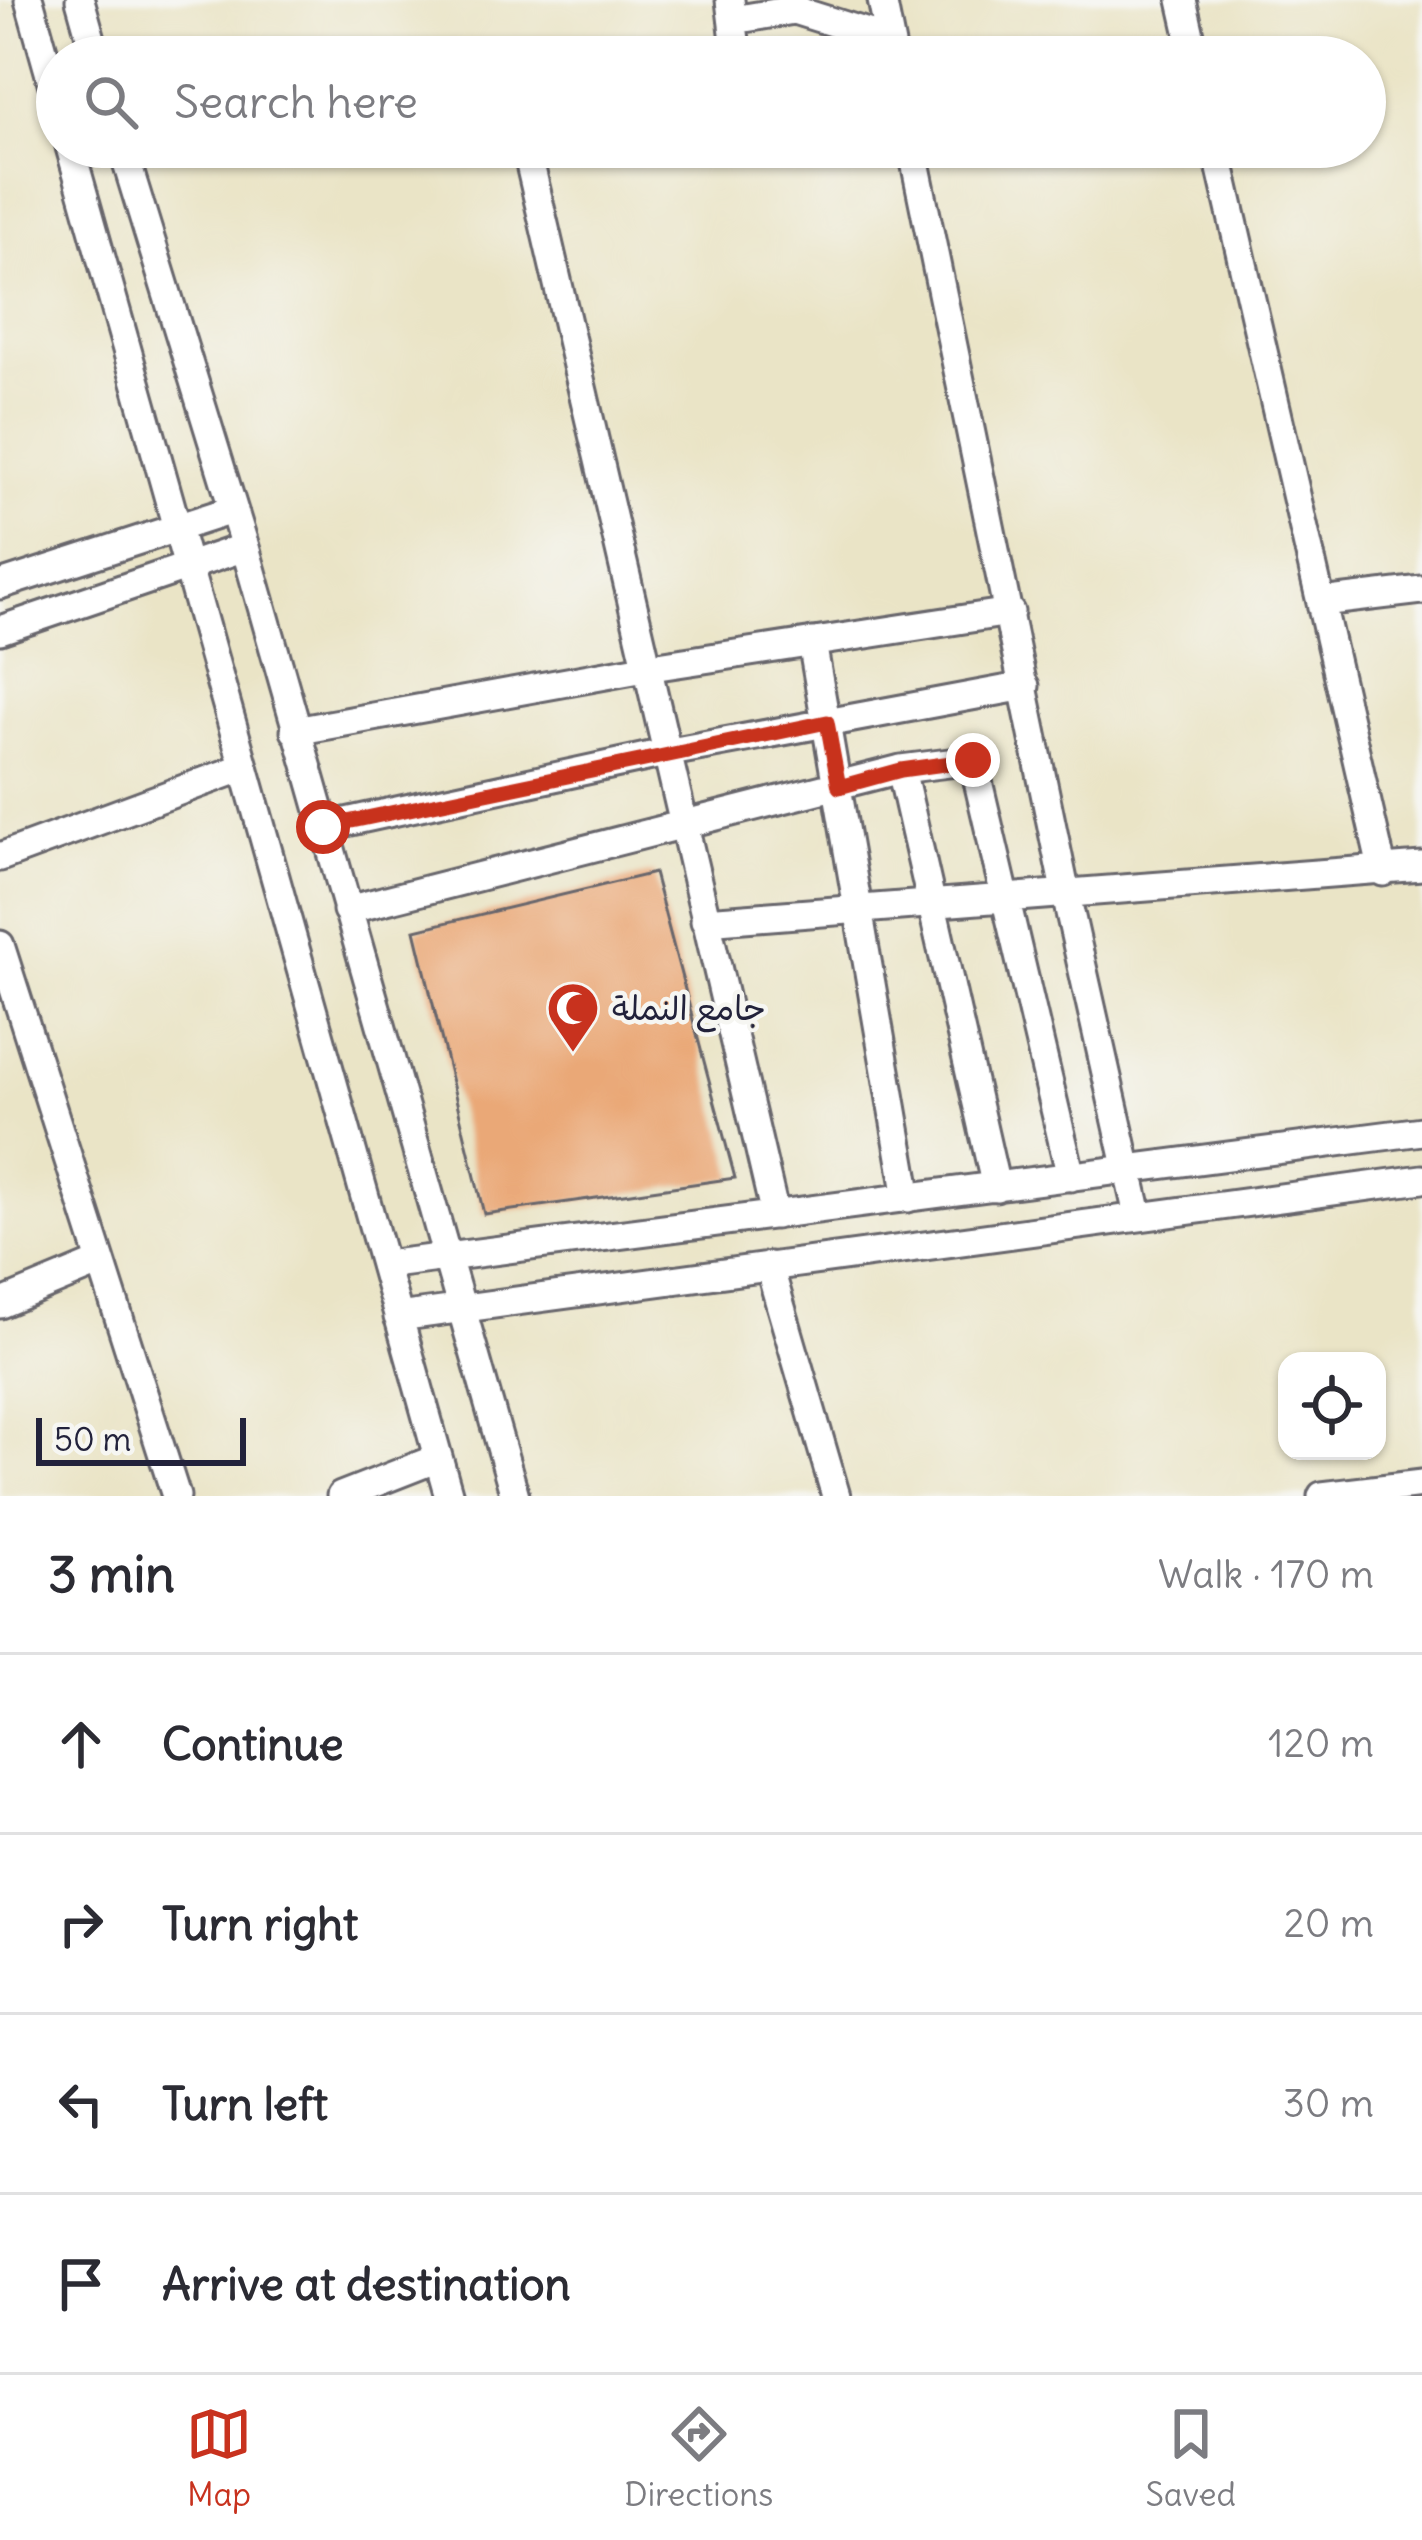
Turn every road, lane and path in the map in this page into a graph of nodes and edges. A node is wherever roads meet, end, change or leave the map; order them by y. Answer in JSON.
{"nodes":[{"id":1,"x":29,"y":0,"type":"edge"},
{"id":2,"x":80,"y":0,"type":"edge"},
{"id":3,"x":882,"y":0,"type":"edge"},
{"id":4,"x":1182,"y":0,"type":"edge"},
{"id":5,"x":794,"y":5,"type":"edge"},
{"id":6,"x":732,"y":10,"type":"edge"},
{"id":7,"x":39,"y":36,"type":"edge"},
{"id":8,"x":90,"y":36,"type":"edge"},
{"id":9,"x":863,"y":36,"type":"edge"},
{"id":10,"x":889,"y":36,"type":"edge"},
{"id":11,"x":1191,"y":36,"type":"edge"},
{"id":12,"x":76,"y":168,"type":"edge"},
{"id":13,"x":128,"y":168,"type":"edge"},
{"id":14,"x":531,"y":168,"type":"edge"},
{"id":15,"x":916,"y":168,"type":"edge"},
{"id":16,"x":1221,"y":168,"type":"edge"},
{"id":17,"x":232,"y":510,"type":"junction"},
{"id":18,"x":177,"y":527,"type":"junction"},
{"id":19,"x":244,"y":547,"type":"junction"},
{"id":20,"x":188,"y":566,"type":"junction"},
{"id":21,"x":0,"y":585,"type":"edge"},
{"id":22,"x":1422,"y":590,"type":"edge"},
{"id":23,"x":1321,"y":602,"type":"junction"},
{"id":24,"x":1010,"y":612,"type":"junction"},
{"id":25,"x":0,"y":630,"type":"edge"},
{"id":26,"x":812,"y":642,"type":"junction"},
{"id":27,"x":645,"y":668,"type":"junction"},
{"id":28,"x":1025,"y":686,"type":"junction"},
{"id":29,"x":827,"y":722,"type":"junction"},
{"id":30,"x":295,"y":731,"type":"junction"},
{"id":31,"x":665,"y":753,"type":"junction"},
{"id":32,"x":244,"y":767,"type":"junction"},
{"id":33,"x":901,"y":770,"type":"junction"},
{"id":34,"x":839,"y":787,"type":"junction"},
{"id":35,"x":323,"y":827,"type":"junction"},
{"id":36,"x":683,"y":827,"type":"junction"},
{"id":37,"x":0,"y":857,"type":"edge"},
{"id":38,"x":1422,"y":866,"type":"edge"},
{"id":39,"x":1383,"y":872,"type":"junction"},
{"id":40,"x":1066,"y":895,"type":"junction"},
{"id":41,"x":1008,"y":899,"type":"junction"},
{"id":42,"x":933,"y":904,"type":"junction"},
{"id":43,"x":347,"y":910,"type":"junction"},
{"id":44,"x":862,"y":910,"type":"junction"},
{"id":45,"x":705,"y":921,"type":"junction"},
{"id":46,"x":0,"y":945,"type":"edge"},
{"id":47,"x":1422,"y":1132,"type":"edge"},
{"id":48,"x":1128,"y":1170,"type":"junction"},
{"id":49,"x":1071,"y":1177,"type":"junction"},
{"id":50,"x":1422,"y":1179,"type":"edge"},
{"id":51,"x":997,"y":1187,"type":"junction"},
{"id":52,"x":908,"y":1198,"type":"junction"},
{"id":53,"x":775,"y":1215,"type":"junction"},
{"id":54,"x":1138,"y":1215,"type":"junction"},
{"id":55,"x":446,"y":1257,"type":"junction"},
{"id":56,"x":101,"y":1262,"type":"junction"},
{"id":57,"x":384,"y":1264,"type":"junction"},
{"id":58,"x":769,"y":1266,"type":"junction"},
{"id":59,"x":0,"y":1304,"type":"edge"},
{"id":60,"x":461,"y":1309,"type":"junction"},
{"id":61,"x":398,"y":1317,"type":"junction"},
{"id":62,"x":438,"y":1458,"type":"junction"},
{"id":63,"x":1422,"y":1484,"type":"edge"},
{"id":64,"x":176,"y":1496,"type":"edge"},
{"id":65,"x":341,"y":1496,"type":"edge"},
{"id":66,"x":448,"y":1496,"type":"edge"},
{"id":67,"x":515,"y":1496,"type":"edge"},
{"id":68,"x":836,"y":1496,"type":"edge"},
{"id":69,"x":1322,"y":1496,"type":"edge"}],
"edges":[{"from":1,"to":7,"type":"street"},
{"from":2,"to":8,"type":"street"},
{"from":3,"to":10,"type":"street"},
{"from":4,"to":11,"type":"street"},
{"from":5,"to":6,"type":"street"},
{"from":5,"to":9,"type":"street"},
{"from":12,"to":18,"type":"street"},
{"from":13,"to":17,"type":"street"},
{"from":14,"to":27,"type":"street"},
{"from":15,"to":24,"type":"street"},
{"from":16,"to":23,"type":"street"},
{"from":17,"to":18,"type":"street"},
{"from":17,"to":19,"type":"street"},
{"from":18,"to":20,"type":"street"},
{"from":18,"to":21,"type":"street"},
{"from":19,"to":20,"type":"street"},
{"from":19,"to":30,"type":"street"},
{"from":20,"to":25,"type":"street"},
{"from":20,"to":32,"type":"street"},
{"from":22,"to":23,"type":"street"},
{"from":23,"to":39,"type":"street"},
{"from":24,"to":26,"type":"street"},
{"from":24,"to":28,"type":"street"},
{"from":26,"to":27,"type":"street"},
{"from":26,"to":29,"type":"street"},
{"from":27,"to":30,"type":"street"},
{"from":27,"to":31,"type":"street"},
{"from":28,"to":29,"type":"street"},
{"from":28,"to":40,"type":"street"},
{"from":29,"to":31,"type":"street"},
{"from":29,"to":34,"type":"street"},
{"from":30,"to":35,"type":"street"},
{"from":31,"to":35,"type":"street"},
{"from":31,"to":36,"type":"street"},
{"from":32,"to":37,"type":"street"},
{"from":32,"to":57,"type":"street"},
{"from":33,"to":34,"type":"street"},
{"from":33,"to":41,"type":"street"},
{"from":33,"to":42,"type":"street"},
{"from":34,"to":36,"type":"street"},
{"from":34,"to":44,"type":"street"},
{"from":35,"to":43,"type":"street"},
{"from":36,"to":43,"type":"street"},
{"from":36,"to":45,"type":"street"},
{"from":38,"to":39,"type":"street"},
{"from":39,"to":40,"type":"street"},
{"from":40,"to":41,"type":"street"},
{"from":40,"to":48,"type":"street"},
{"from":41,"to":42,"type":"street"},
{"from":41,"to":49,"type":"street"},
{"from":42,"to":44,"type":"street"},
{"from":42,"to":51,"type":"street"},
{"from":43,"to":55,"type":"street"},
{"from":44,"to":45,"type":"street"},
{"from":44,"to":52,"type":"street"},
{"from":45,"to":53,"type":"street"},
{"from":46,"to":56,"type":"street"},
{"from":47,"to":48,"type":"street"},
{"from":48,"to":49,"type":"street"},
{"from":48,"to":54,"type":"street"},
{"from":49,"to":51,"type":"street"},
{"from":50,"to":54,"type":"street"},
{"from":51,"to":52,"type":"street"},
{"from":52,"to":53,"type":"street"},
{"from":53,"to":55,"type":"street"},
{"from":54,"to":58,"type":"street"},
{"from":55,"to":57,"type":"street"},
{"from":55,"to":60,"type":"street"},
{"from":56,"to":59,"type":"street"},
{"from":56,"to":64,"type":"street"},
{"from":57,"to":61,"type":"street"},
{"from":58,"to":60,"type":"street"},
{"from":58,"to":68,"type":"street"},
{"from":60,"to":61,"type":"street"},
{"from":60,"to":67,"type":"street"},
{"from":61,"to":62,"type":"street"},
{"from":62,"to":65,"type":"street"},
{"from":62,"to":66,"type":"street"},
{"from":63,"to":69,"type":"street"}]}
